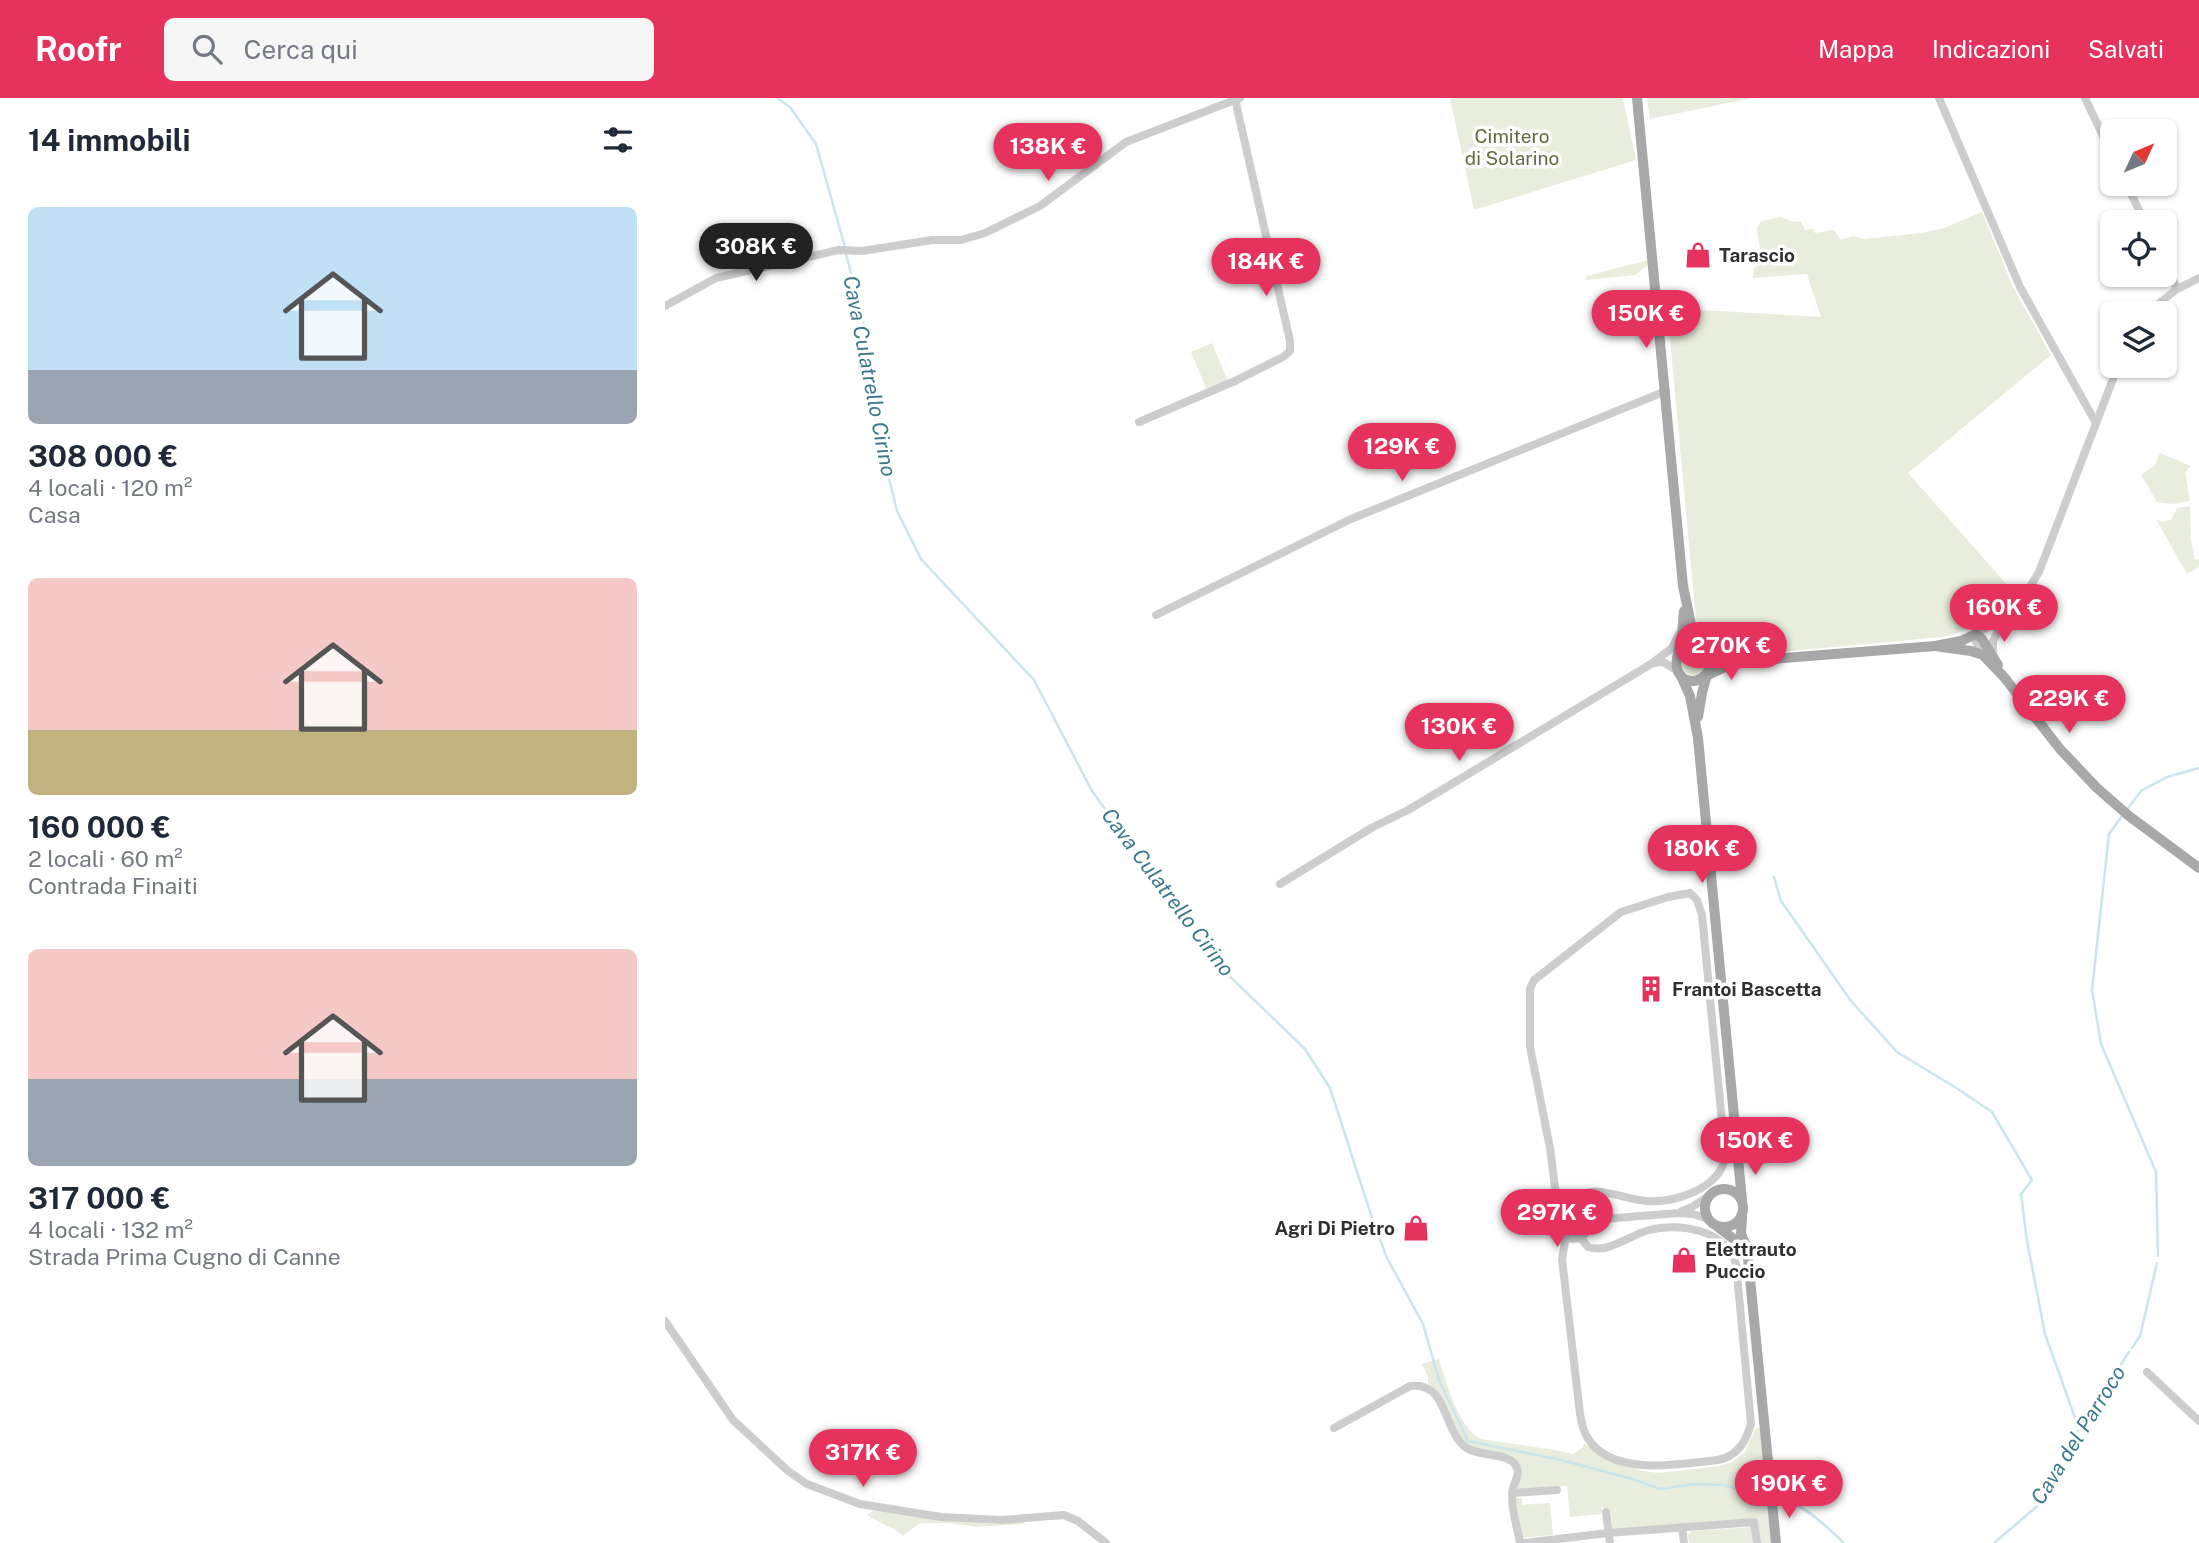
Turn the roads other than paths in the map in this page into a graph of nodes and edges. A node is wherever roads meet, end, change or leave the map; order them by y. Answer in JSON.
{"nodes":[{"id":1,"x":1637,"y":98,"type":"edge"},
{"id":2,"x":1939,"y":98,"type":"edge"},
{"id":3,"x":2085,"y":98,"type":"edge"},
{"id":4,"x":1238,"y":99,"type":"edge"},
{"id":5,"x":2100,"y":130,"type":"edge"},
{"id":6,"x":2199,"y":278,"type":"edge"},
{"id":7,"x":2177,"y":289,"type":"joint"},
{"id":8,"x":2162,"y":301,"type":"edge"},
{"id":9,"x":665,"y":306,"type":"edge"},
{"id":10,"x":2113,"y":378,"type":"edge"},
{"id":11,"x":1666,"y":391,"type":"junction"},
{"id":12,"x":1139,"y":422,"type":"dead end"},
{"id":13,"x":2096,"y":423,"type":"junction"},
{"id":14,"x":1685,"y":598,"type":"junction"},
{"id":15,"x":1156,"y":615,"type":"dead end"},
{"id":16,"x":2006,"y":616,"type":"junction"},
{"id":17,"x":1976,"y":634,"type":"junction"},
{"id":18,"x":1935,"y":646,"type":"junction"},
{"id":19,"x":1679,"y":650,"type":"junction"},
{"id":20,"x":1703,"y":650,"type":"junction"},
{"id":21,"x":1988,"y":655,"type":"junction"},
{"id":22,"x":1747,"y":661,"type":"junction"},
{"id":23,"x":1651,"y":664,"type":"junction"},
{"id":24,"x":1679,"y":673,"type":"junction"},
{"id":25,"x":1706,"y":675,"type":"junction"},
{"id":26,"x":1697,"y":738,"type":"junction"},
{"id":27,"x":2199,"y":869,"type":"edge"},
{"id":28,"x":1280,"y":884,"type":"dead end"},
{"id":29,"x":1738,"y":1157,"type":"junction"},
{"id":30,"x":1716,"y":1191,"type":"junction"},
{"id":31,"x":1742,"y":1200,"type":"junction"},
{"id":32,"x":1577,"y":1206,"type":"junction"},
{"id":33,"x":1561,"y":1210,"type":"junction"},
{"id":34,"x":1679,"y":1213,"type":"junction"},
{"id":35,"x":1742,"y":1217,"type":"junction"},
{"id":36,"x":1708,"y":1219,"type":"junction"},
{"id":37,"x":1590,"y":1220,"type":"junction"},
{"id":38,"x":1718,"y":1227,"type":"junction"},
{"id":39,"x":1566,"y":1237,"type":"junction"},
{"id":40,"x":1580,"y":1237,"type":"junction"},
{"id":41,"x":1747,"y":1261,"type":"junction"},
{"id":42,"x":665,"y":1321,"type":"edge"},
{"id":43,"x":2147,"y":1372,"type":"dead end"},
{"id":44,"x":2199,"y":1421,"type":"edge"},
{"id":45,"x":1334,"y":1428,"type":"dead end"},
{"id":46,"x":1557,"y":1490,"type":"dead end"},
{"id":47,"x":1512,"y":1493,"type":"junction"},
{"id":48,"x":1607,"y":1512,"type":"dead end"},
{"id":49,"x":1682,"y":1527,"type":"junction"},
{"id":50,"x":1609,"y":1538,"type":"edge"},
{"id":51,"x":1106,"y":1543,"type":"edge"},
{"id":52,"x":1522,"y":1543,"type":"edge"},
{"id":53,"x":1684,"y":1543,"type":"edge"},
{"id":54,"x":1757,"y":1543,"type":"edge"},
{"id":55,"x":1776,"y":1543,"type":"edge"}],
"edges":[{"from":1,"to":11,"type":"main road"},
{"from":2,"to":13,"type":"street"},
{"from":3,"to":5,"type":"street"},
{"from":4,"to":9,"type":"street"},
{"from":4,"to":12,"type":"street"},
{"from":6,"to":7,"type":"street"},
{"from":7,"to":8,"type":"street"},
{"from":10,"to":13,"type":"street"},
{"from":11,"to":14,"type":"main road"},
{"from":11,"to":15,"type":"street"},
{"from":13,"to":16,"type":"street"},
{"from":14,"to":19,"type":"main road"},
{"from":14,"to":20,"type":"main road"},
{"from":16,"to":17,"type":"street"},
{"from":16,"to":21,"type":"street"},
{"from":17,"to":18,"type":"main road"},
{"from":17,"to":21,"type":"main road"},
{"from":18,"to":21,"type":"main road"},
{"from":18,"to":22,"type":"main road"},
{"from":19,"to":20,"type":"main road"},
{"from":19,"to":23,"type":"street"},
{"from":19,"to":24,"type":"main road"},
{"from":20,"to":22,"type":"main road"},
{"from":20,"to":25,"type":"main road"},
{"from":21,"to":27,"type":"main road"},
{"from":22,"to":25,"type":"main road"},
{"from":23,"to":24,"type":"street"},
{"from":23,"to":28,"type":"street"},
{"from":24,"to":25,"type":"main road"},
{"from":24,"to":26,"type":"main road"},
{"from":25,"to":26,"type":"main road"},
{"from":26,"to":29,"type":"main road"},
{"from":29,"to":30,"type":"main road"},
{"from":29,"to":31,"type":"main road"},
{"from":30,"to":31,"type":"main road"},
{"from":30,"to":34,"type":"street"},
{"from":30,"to":36,"type":"main road"},
{"from":31,"to":35,"type":"main road"},
{"from":32,"to":33,"type":"street"},
{"from":32,"to":33,"type":"street"},
{"from":32,"to":37,"type":"street"},
{"from":33,"to":39,"type":"street"},
{"from":34,"to":36,"type":"street"},
{"from":34,"to":37,"type":"street"},
{"from":35,"to":38,"type":"main road"},
{"from":35,"to":41,"type":"main road"},
{"from":36,"to":38,"type":"main road"},
{"from":37,"to":40,"type":"street"},
{"from":38,"to":41,"type":"main road"},
{"from":39,"to":40,"type":"street"},
{"from":39,"to":40,"type":"street"},
{"from":41,"to":55,"type":"main road"},
{"from":42,"to":51,"type":"street"},
{"from":43,"to":44,"type":"street"},
{"from":45,"to":47,"type":"street"},
{"from":46,"to":47,"type":"street"},
{"from":47,"to":52,"type":"street"},
{"from":48,"to":50,"type":"street"},
{"from":49,"to":50,"type":"street"},
{"from":49,"to":53,"type":"street"},
{"from":49,"to":54,"type":"street"},
{"from":50,"to":52,"type":"street"}]}
